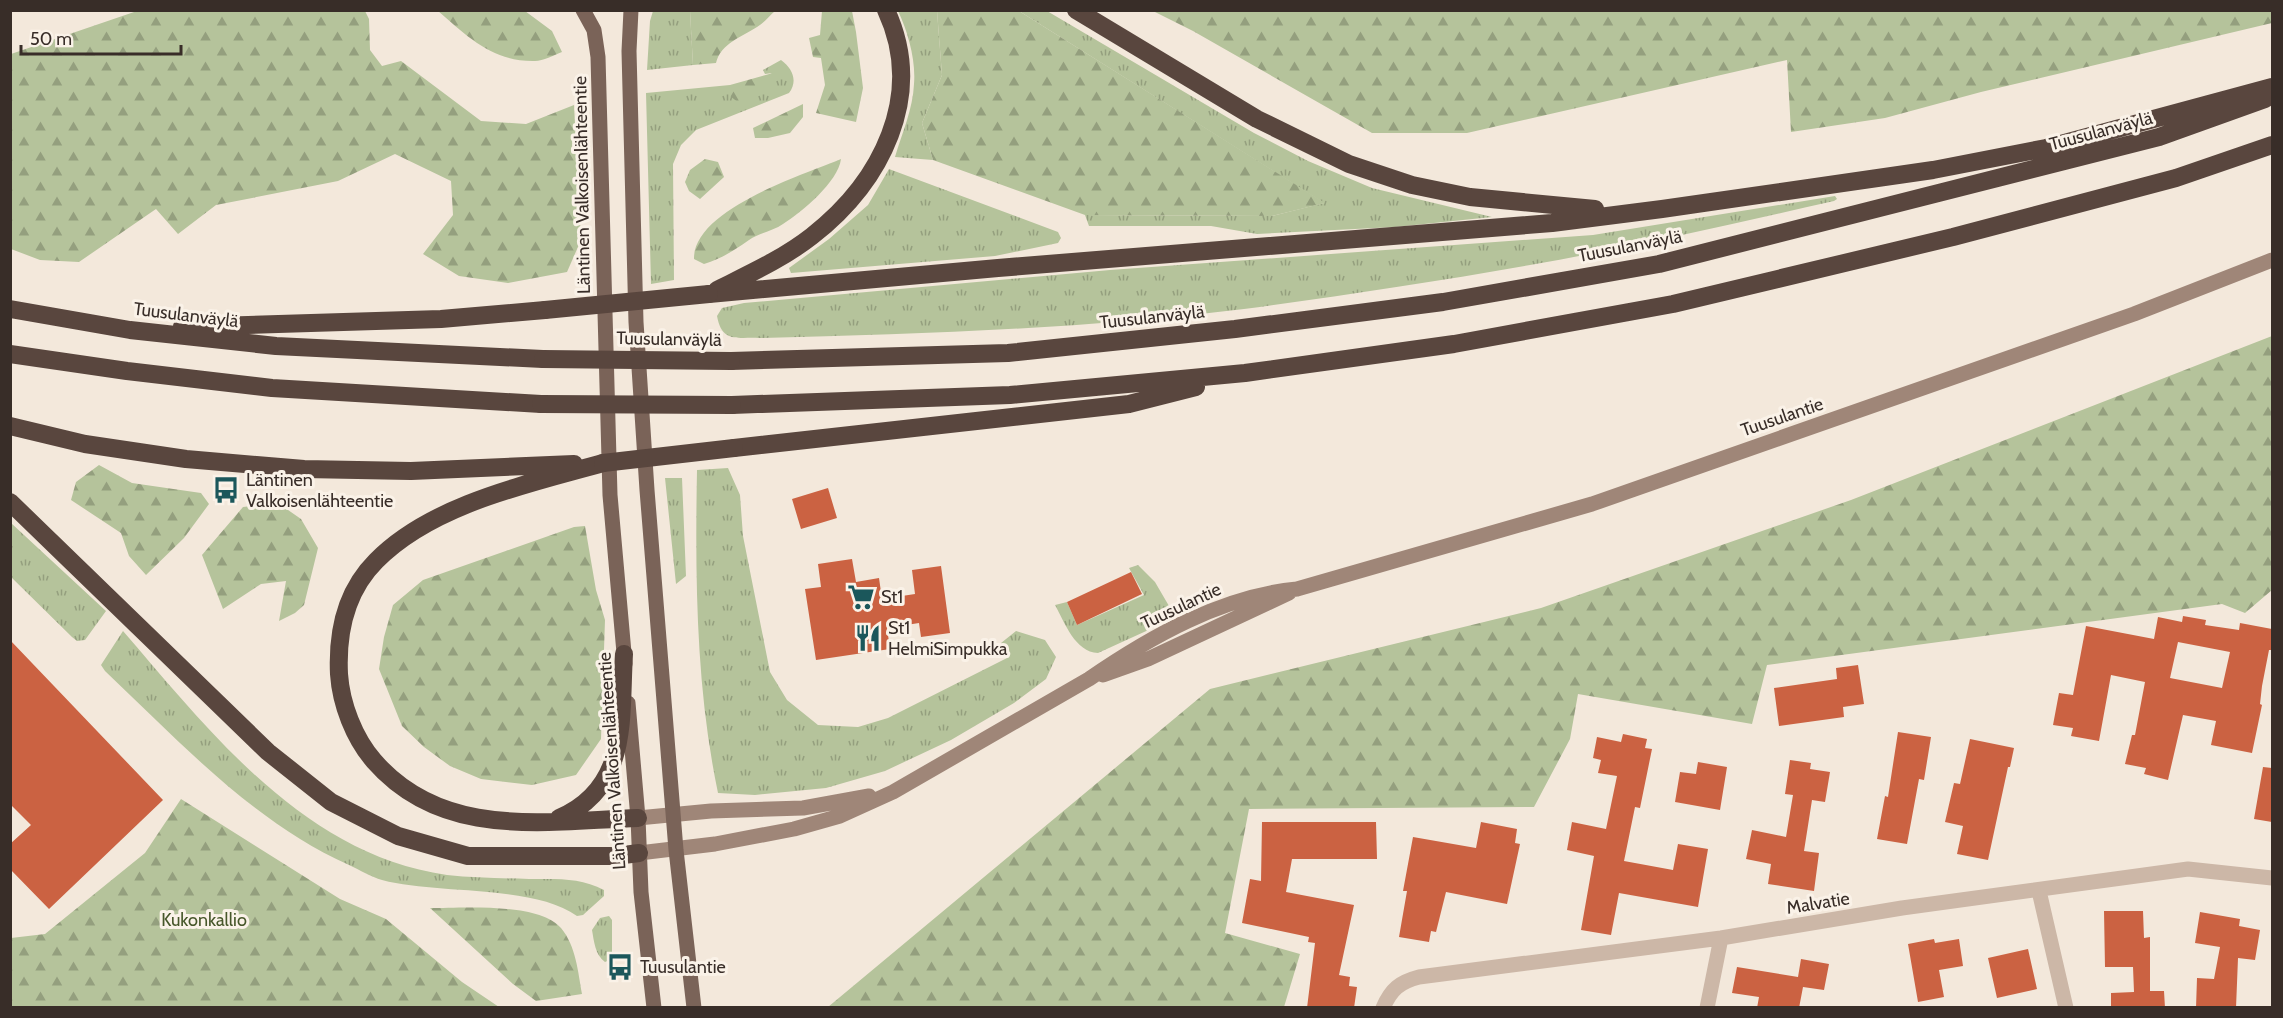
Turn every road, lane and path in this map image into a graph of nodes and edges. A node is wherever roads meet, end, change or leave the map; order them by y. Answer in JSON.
{"nodes":[{"id":1,"x":583,"y":10,"type":"edge"},
{"id":2,"x":631,"y":10,"type":"edge"},
{"id":3,"x":886,"y":10,"type":"edge"},
{"id":4,"x":1076,"y":10,"type":"edge"},
{"id":5,"x":2272,"y":87,"type":"edge"},
{"id":6,"x":2272,"y":97,"type":"edge"},
{"id":7,"x":2272,"y":145,"type":"edge"},
{"id":8,"x":1662,"y":209,"type":"junction"},
{"id":9,"x":2272,"y":260,"type":"edge"},
{"id":10,"x":709,"y":294,"type":"junction"},
{"id":11,"x":10,"y":309,"type":"edge"},
{"id":12,"x":130,"y":330,"type":"junction"},
{"id":13,"x":10,"y":354,"type":"edge"},
{"id":14,"x":1245,"y":373,"type":"junction"},
{"id":15,"x":10,"y":426,"type":"edge"},
{"id":16,"x":549,"y":471,"type":"junction"},
{"id":17,"x":10,"y":502,"type":"edge"},
{"id":18,"x":624,"y":654,"type":"junction"},
{"id":19,"x":893,"y":792,"type":"junction"},
{"id":20,"x":674,"y":815,"type":"junction"},
{"id":21,"x":638,"y":818,"type":"junction"},
{"id":22,"x":553,"y":821,"type":"junction"},
{"id":23,"x":676,"y":850,"type":"junction"},
{"id":24,"x":639,"y":853,"type":"junction"},
{"id":25,"x":2272,"y":878,"type":"edge"},
{"id":26,"x":2039,"y":891,"type":"junction"},
{"id":27,"x":1721,"y":938,"type":"junction"},
{"id":28,"x":654,"y":1008,"type":"edge"},
{"id":29,"x":694,"y":1008,"type":"edge"},
{"id":30,"x":1383,"y":1008,"type":"edge"},
{"id":31,"x":1707,"y":1008,"type":"edge"},
{"id":32,"x":2066,"y":1008,"type":"edge"}],
"edges":[{"from":1,"to":18,"type":"main road","name":"Läntinen Valkoisenlähteentie"},
{"from":2,"to":20,"type":"main road"},
{"from":3,"to":10,"type":"highway"},
{"from":4,"to":8,"type":"highway"},
{"from":5,"to":8,"type":"highway"},
{"from":6,"to":12,"type":"highway","name":"Tuusulanväylä","bridge":true},
{"from":7,"to":14,"type":"highway"},
{"from":8,"to":10,"type":"highway"},
{"from":9,"to":19,"type":"main road","name":"Tuusulantie"},
{"from":10,"to":12,"type":"highway","bridge":true},
{"from":11,"to":12,"type":"highway","name":"Tuusulanväylä"},
{"from":13,"to":14,"type":"highway","bridge":true},
{"from":14,"to":16,"type":"highway","bridge":true},
{"from":15,"to":16,"type":"highway"},
{"from":16,"to":22,"type":"highway"},
{"from":17,"to":24,"type":"highway"},
{"from":18,"to":21,"type":"main road","name":"Läntinen Valkoisenlähteentie"},
{"from":18,"to":22,"type":"highway"},
{"from":19,"to":20,"type":"main road","name":"Tuusulantie"},
{"from":19,"to":23,"type":"main road","name":"Tuusulantie"},
{"from":20,"to":21,"type":"main road","name":"Tuusulantie"},
{"from":20,"to":23,"type":"main road"},
{"from":21,"to":22,"type":"highway"},
{"from":21,"to":24,"type":"main road","name":"Läntinen Valkoisenlähteentie"},
{"from":23,"to":24,"type":"main road","name":"Tuusulantie"},
{"from":23,"to":29,"type":"main road"},
{"from":24,"to":28,"type":"main road","name":"Läntinen Valkoisenlähteentie"},
{"from":25,"to":26,"type":"street","name":"Malvatie"},
{"from":26,"to":27,"type":"street","name":"Malvatie"},
{"from":26,"to":32,"type":"street"},
{"from":27,"to":30,"type":"street","name":"Malvatie"},
{"from":27,"to":31,"type":"street"}]}
